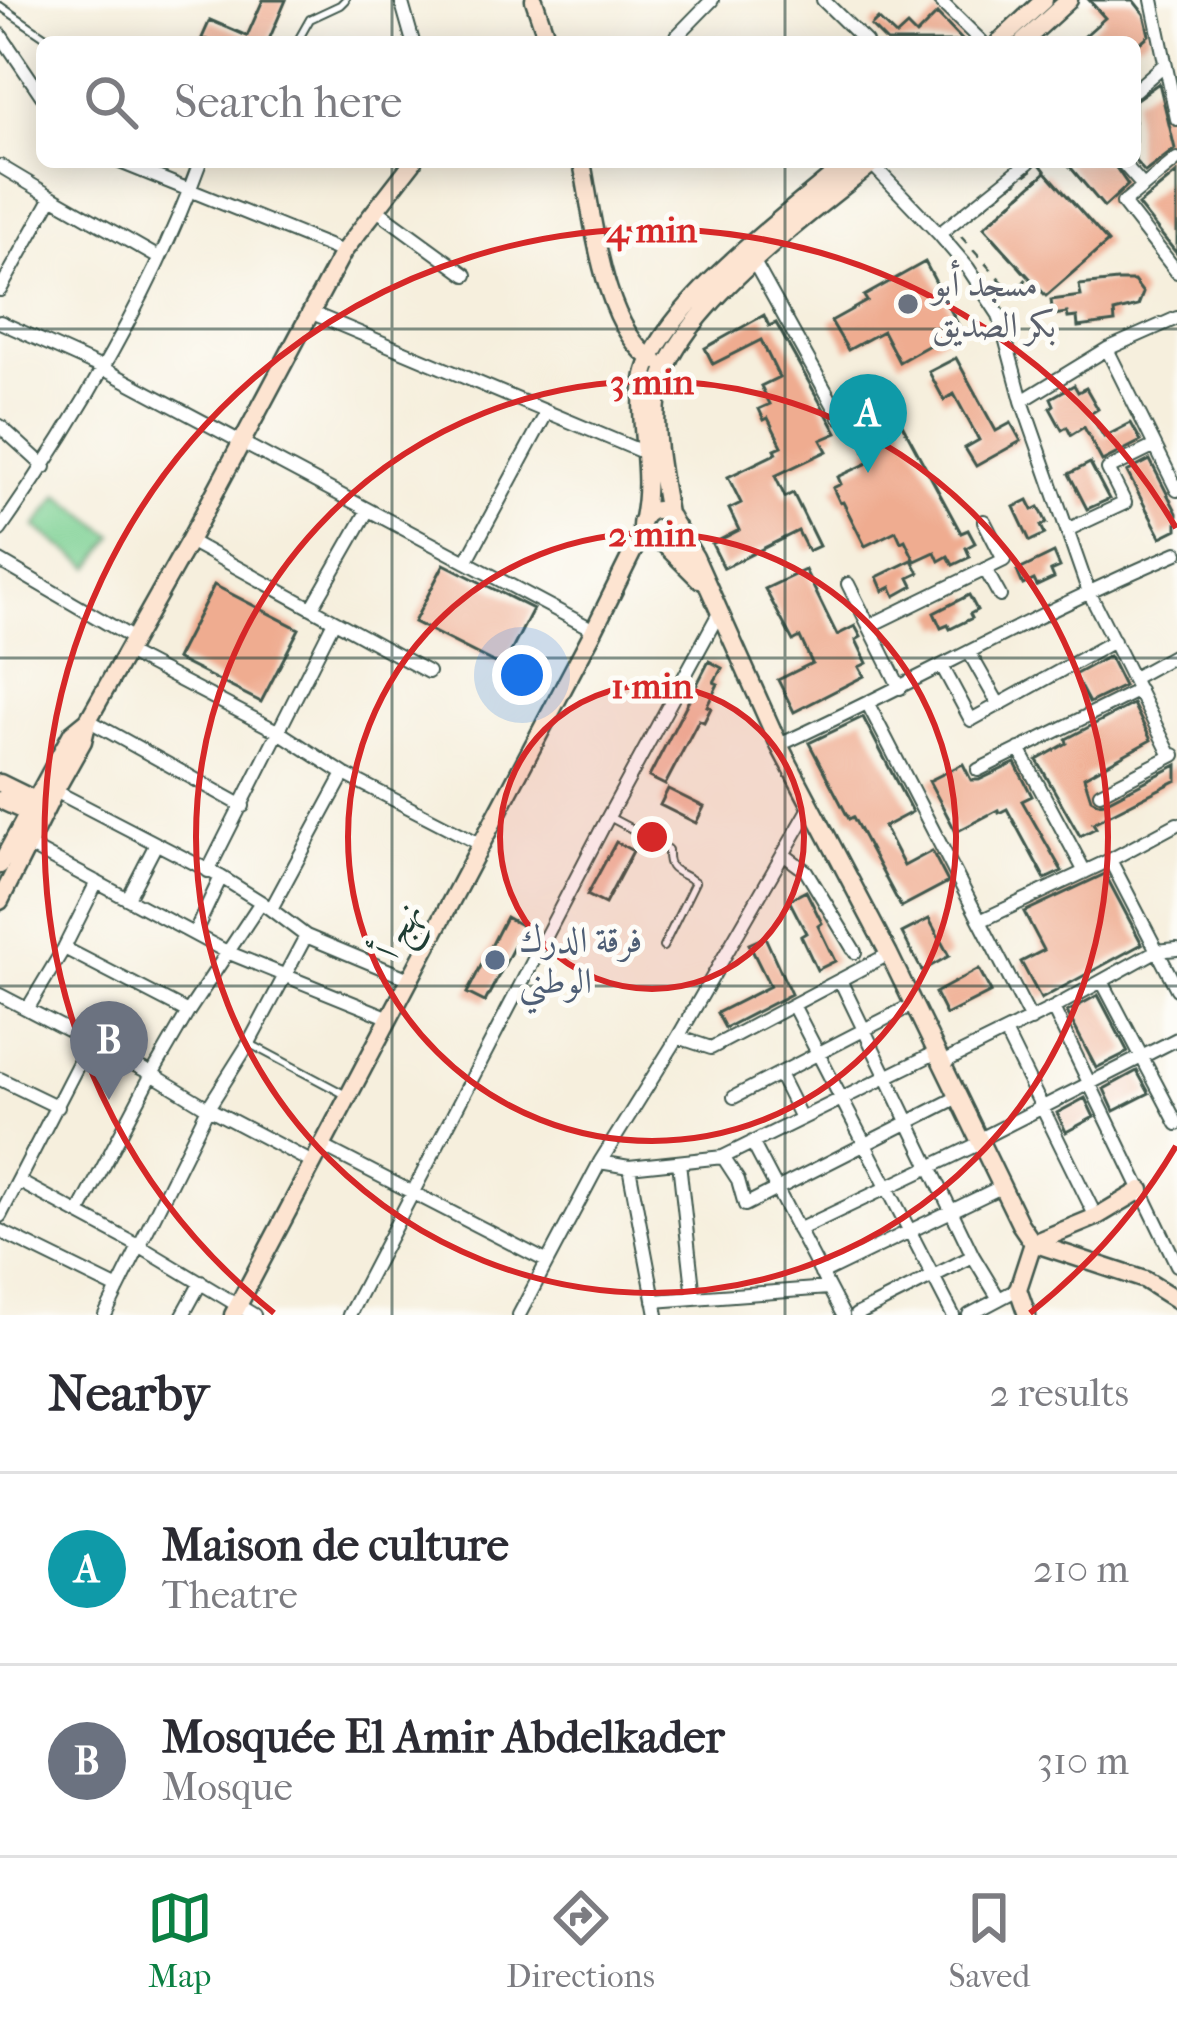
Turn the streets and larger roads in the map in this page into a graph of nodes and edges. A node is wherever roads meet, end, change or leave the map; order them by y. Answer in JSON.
{"nodes":[{"id":1,"x":401,"y":0,"type":"edge"},
{"id":2,"x":534,"y":0,"type":"edge"},
{"id":3,"x":712,"y":0,"type":"edge"},
{"id":4,"x":823,"y":0,"type":"edge"},
{"id":5,"x":939,"y":0,"type":"edge"},
{"id":6,"x":1044,"y":0,"type":"edge"},
{"id":7,"x":1069,"y":0,"type":"edge"},
{"id":8,"x":1152,"y":0,"type":"edge"},
{"id":9,"x":0,"y":34,"type":"edge"},
{"id":10,"x":411,"y":36,"type":"edge"},
{"id":11,"x":546,"y":36,"type":"edge"},
{"id":12,"x":677,"y":36,"type":"edge"},
{"id":13,"x":860,"y":36,"type":"edge"},
{"id":14,"x":976,"y":36,"type":"edge"},
{"id":15,"x":1005,"y":36,"type":"edge"},
{"id":16,"x":1030,"y":36,"type":"edge"},
{"id":17,"x":1177,"y":42,"type":"edge"},
{"id":18,"x":1162,"y":45,"type":"junction"},
{"id":19,"x":1165,"y":64,"type":"junction"},
{"id":20,"x":1141,"y":85,"type":"edge"},
{"id":21,"x":36,"y":87,"type":"edge"},
{"id":22,"x":1177,"y":119,"type":"edge"},
{"id":23,"x":1177,"y":159,"type":"edge"},
{"id":24,"x":0,"y":166,"type":"edge"},
{"id":25,"x":135,"y":168,"type":"edge"},
{"id":26,"x":198,"y":168,"type":"edge"},
{"id":27,"x":408,"y":168,"type":"edge"},
{"id":28,"x":583,"y":168,"type":"edge"},
{"id":29,"x":842,"y":168,"type":"edge"},
{"id":30,"x":865,"y":168,"type":"edge"},
{"id":31,"x":878,"y":168,"type":"edge"},
{"id":32,"x":1022,"y":168,"type":"edge"},
{"id":33,"x":1127,"y":168,"type":"edge"},
{"id":34,"x":1143,"y":186,"type":"junction"},
{"id":35,"x":190,"y":190,"type":"junction"},
{"id":36,"x":52,"y":196,"type":"junction"},
{"id":37,"x":377,"y":210,"type":"junction"},
{"id":38,"x":939,"y":234,"type":"junction"},
{"id":39,"x":343,"y":252,"type":"junction"},
{"id":40,"x":159,"y":258,"type":"junction"},
{"id":41,"x":754,"y":262,"type":"junction"},
{"id":42,"x":1177,"y":272,"type":"edge"},
{"id":43,"x":466,"y":275,"type":"dead end"},
{"id":44,"x":0,"y":290,"type":"edge"},
{"id":45,"x":312,"y":313,"type":"junction"},
{"id":46,"x":1177,"y":317,"type":"edge"},
{"id":47,"x":0,"y":322,"type":"edge"},
{"id":48,"x":1107,"y":349,"type":"junction"},
{"id":49,"x":658,"y":362,"type":"junction"},
{"id":50,"x":102,"y":368,"type":"junction"},
{"id":51,"x":1022,"y":400,"type":"junction"},
{"id":52,"x":547,"y":412,"type":"junction"},
{"id":53,"x":840,"y":417,"type":"dead end"},
{"id":54,"x":0,"y":426,"type":"edge"},
{"id":55,"x":242,"y":444,"type":"junction"},
{"id":56,"x":1177,"y":450,"type":"edge"},
{"id":57,"x":1158,"y":452,"type":"junction"},
{"id":58,"x":645,"y":453,"type":"junction"},
{"id":59,"x":44,"y":466,"type":"junction"},
{"id":60,"x":1177,"y":490,"type":"edge"},
{"id":61,"x":368,"y":510,"type":"junction"},
{"id":62,"x":670,"y":518,"type":"junction"},
{"id":63,"x":984,"y":521,"type":"dead end"},
{"id":64,"x":0,"y":530,"type":"edge"},
{"id":65,"x":1067,"y":530,"type":"junction"},
{"id":66,"x":656,"y":537,"type":"junction"},
{"id":67,"x":189,"y":541,"type":"junction"},
{"id":68,"x":1177,"y":553,"type":"edge"},
{"id":69,"x":0,"y":561,"type":"edge"},
{"id":70,"x":466,"y":562,"type":"junction"},
{"id":71,"x":986,"y":569,"type":"junction"},
{"id":72,"x":622,"y":575,"type":"junction"},
{"id":73,"x":848,"y":584,"type":"dead end"},
{"id":74,"x":1088,"y":590,"type":"junction"},
{"id":75,"x":709,"y":591,"type":"junction"},
{"id":76,"x":1000,"y":596,"type":"dead end"},
{"id":77,"x":311,"y":608,"type":"junction"},
{"id":78,"x":719,"y":613,"type":"junction"},
{"id":79,"x":334,"y":620,"type":"junction"},
{"id":80,"x":869,"y":626,"type":"junction"},
{"id":81,"x":594,"y":630,"type":"junction"},
{"id":82,"x":1114,"y":641,"type":"junction"},
{"id":83,"x":130,"y":646,"type":"junction"},
{"id":84,"x":969,"y":652,"type":"junction"},
{"id":85,"x":1177,"y":654,"type":"edge"},
{"id":86,"x":942,"y":666,"type":"junction"},
{"id":87,"x":428,"y":672,"type":"dead end"},
{"id":88,"x":1136,"y":684,"type":"junction"},
{"id":89,"x":899,"y":688,"type":"junction"},
{"id":90,"x":868,"y":704,"type":"junction"},
{"id":91,"x":999,"y":705,"type":"junction"},
{"id":92,"x":88,"y":720,"type":"junction"},
{"id":93,"x":279,"y":732,"type":"junction"},
{"id":94,"x":779,"y":745,"type":"junction"},
{"id":95,"x":1019,"y":749,"type":"junction"},
{"id":96,"x":1174,"y":754,"type":"edge"},
{"id":97,"x":978,"y":770,"type":"dead end"},
{"id":98,"x":344,"y":774,"type":"junction"},
{"id":99,"x":0,"y":783,"type":"edge"},
{"id":100,"x":1100,"y":793,"type":"dead end"},
{"id":101,"x":0,"y":800,"type":"edge"},
{"id":102,"x":41,"y":806,"type":"junction"},
{"id":103,"x":242,"y":806,"type":"junction"},
{"id":104,"x":811,"y":806,"type":"junction"},
{"id":105,"x":1177,"y":824,"type":"edge"},
{"id":106,"x":156,"y":844,"type":"junction"},
{"id":107,"x":480,"y":844,"type":"junction"},
{"id":108,"x":29,"y":846,"type":"junction"},
{"id":109,"x":783,"y":854,"type":"junction"},
{"id":110,"x":1110,"y":860,"type":"junction"},
{"id":111,"x":0,"y":866,"type":"edge"},
{"id":112,"x":1085,"y":872,"type":"junction"},
{"id":113,"x":215,"y":874,"type":"junction"},
{"id":114,"x":97,"y":882,"type":"junction"},
{"id":115,"x":128,"y":898,"type":"junction"},
{"id":116,"x":0,"y":902,"type":"edge"},
{"id":117,"x":266,"y":905,"type":"junction"},
{"id":118,"x":980,"y":921,"type":"junction"},
{"id":119,"x":194,"y":934,"type":"junction"},
{"id":120,"x":306,"y":936,"type":"junction"},
{"id":121,"x":64,"y":948,"type":"junction"},
{"id":122,"x":1177,"y":949,"type":"edge"},
{"id":123,"x":1156,"y":951,"type":"junction"},
{"id":124,"x":227,"y":952,"type":"junction"},
{"id":125,"x":855,"y":952,"type":"dead end"},
{"id":126,"x":889,"y":954,"type":"junction"},
{"id":127,"x":285,"y":976,"type":"junction"},
{"id":128,"x":410,"y":979,"type":"junction"},
{"id":129,"x":840,"y":980,"type":"junction"},
{"id":130,"x":1102,"y":981,"type":"junction"},
{"id":131,"x":1177,"y":989,"type":"edge"},
{"id":132,"x":0,"y":995,"type":"edge"},
{"id":133,"x":914,"y":1004,"type":"junction"},
{"id":134,"x":793,"y":1005,"type":"junction"},
{"id":135,"x":28,"y":1008,"type":"junction"},
{"id":136,"x":1053,"y":1008,"type":"junction"},
{"id":137,"x":188,"y":1012,"type":"junction"},
{"id":138,"x":390,"y":1018,"type":"junction"},
{"id":139,"x":1031,"y":1020,"type":"junction"},
{"id":140,"x":864,"y":1030,"type":"junction"},
{"id":141,"x":1006,"y":1032,"type":"junction"},
{"id":142,"x":678,"y":1037,"type":"junction"},
{"id":143,"x":1177,"y":1039,"type":"edge"},
{"id":144,"x":89,"y":1042,"type":"junction"},
{"id":145,"x":818,"y":1054,"type":"junction"},
{"id":146,"x":1143,"y":1056,"type":"junction"},
{"id":147,"x":940,"y":1057,"type":"junction"},
{"id":148,"x":152,"y":1074,"type":"junction"},
{"id":149,"x":778,"y":1074,"type":"junction"},
{"id":150,"x":886,"y":1076,"type":"junction"},
{"id":151,"x":0,"y":1079,"type":"edge"},
{"id":152,"x":1089,"y":1084,"type":"junction"},
{"id":153,"x":734,"y":1096,"type":"dead end"},
{"id":154,"x":958,"y":1097,"type":"junction"},
{"id":155,"x":841,"y":1098,"type":"junction"},
{"id":156,"x":58,"y":1107,"type":"junction"},
{"id":157,"x":208,"y":1108,"type":"junction"},
{"id":158,"x":1041,"y":1108,"type":"junction"},
{"id":159,"x":801,"y":1118,"type":"junction"},
{"id":160,"x":908,"y":1123,"type":"junction"},
{"id":161,"x":1177,"y":1124,"type":"edge"},
{"id":162,"x":752,"y":1142,"type":"junction"},
{"id":163,"x":979,"y":1142,"type":"junction"},
{"id":164,"x":865,"y":1144,"type":"junction"},
{"id":165,"x":317,"y":1155,"type":"junction"},
{"id":166,"x":723,"y":1156,"type":"junction"},
{"id":167,"x":600,"y":1162,"type":"junction"},
{"id":168,"x":679,"y":1162,"type":"junction"},
{"id":169,"x":930,"y":1167,"type":"junction"},
{"id":170,"x":629,"y":1168,"type":"junction"},
{"id":171,"x":18,"y":1180,"type":"junction"},
{"id":172,"x":1001,"y":1187,"type":"junction"},
{"id":173,"x":887,"y":1188,"type":"junction"},
{"id":174,"x":776,"y":1189,"type":"junction"},
{"id":175,"x":1141,"y":1190,"type":"junction"},
{"id":176,"x":415,"y":1194,"type":"junction"},
{"id":177,"x":951,"y":1210,"type":"junction"},
{"id":178,"x":79,"y":1213,"type":"junction"},
{"id":179,"x":0,"y":1216,"type":"edge"},
{"id":180,"x":1096,"y":1217,"type":"junction"},
{"id":181,"x":798,"y":1230,"type":"junction"},
{"id":182,"x":0,"y":1231,"type":"edge"},
{"id":183,"x":910,"y":1231,"type":"junction"},
{"id":184,"x":1033,"y":1243,"type":"junction"},
{"id":185,"x":139,"y":1246,"type":"junction"},
{"id":186,"x":973,"y":1256,"type":"junction"},
{"id":187,"x":1176,"y":1258,"type":"edge"},
{"id":188,"x":546,"y":1261,"type":"junction"},
{"id":189,"x":821,"y":1274,"type":"junction"},
{"id":190,"x":933,"y":1276,"type":"junction"},
{"id":191,"x":201,"y":1282,"type":"junction"},
{"id":192,"x":828,"y":1288,"type":"junction"},
{"id":193,"x":1018,"y":1288,"type":"junction"},
{"id":194,"x":118,"y":1289,"type":"junction"},
{"id":195,"x":694,"y":1298,"type":"junction"},
{"id":196,"x":999,"y":1299,"type":"junction"},
{"id":197,"x":1177,"y":1300,"type":"edge"},
{"id":198,"x":655,"y":1308,"type":"edge"},
{"id":199,"x":242,"y":1312,"type":"edge"},
{"id":200,"x":972,"y":1314,"type":"edge"},
{"id":201,"x":105,"y":1315,"type":"edge"},
{"id":202,"x":183,"y":1315,"type":"edge"},
{"id":203,"x":349,"y":1315,"type":"edge"},
{"id":204,"x":518,"y":1315,"type":"edge"},
{"id":205,"x":842,"y":1315,"type":"edge"},
{"id":206,"x":856,"y":1315,"type":"edge"},
{"id":207,"x":953,"y":1315,"type":"edge"},
{"id":208,"x":1027,"y":1315,"type":"edge"}],
"edges":[{"from":1,"to":10,"type":"street"},
{"from":2,"to":11,"type":"main road"},
{"from":3,"to":12,"type":"street"},
{"from":4,"to":13,"type":"street"},
{"from":5,"to":14,"type":"street"},
{"from":6,"to":15,"type":"main road"},
{"from":7,"to":16,"type":"main road"},
{"from":8,"to":18,"type":"street"},
{"from":9,"to":21,"type":"street"},
{"from":17,"to":18,"type":"street"},
{"from":18,"to":19,"type":"street"},
{"from":19,"to":20,"type":"street"},
{"from":19,"to":22,"type":"street"},
{"from":23,"to":34,"type":"street"},
{"from":24,"to":36,"type":"street"},
{"from":25,"to":35,"type":"street"},
{"from":26,"to":35,"type":"street"},
{"from":27,"to":37,"type":"main road"},
{"from":28,"to":49,"type":"main road"},
{"from":29,"to":49,"type":"main road"},
{"from":30,"to":41,"type":"main road"},
{"from":31,"to":38,"type":"street"},
{"from":32,"to":38,"type":"street"},
{"from":33,"to":34,"type":"street"},
{"from":34,"to":42,"type":"street"},
{"from":35,"to":39,"type":"street"},
{"from":35,"to":40,"type":"street"},
{"from":36,"to":40,"type":"street"},
{"from":36,"to":44,"type":"street"},
{"from":37,"to":39,"type":"main road"},
{"from":37,"to":43,"type":"street"},
{"from":38,"to":51,"type":"street"},
{"from":39,"to":45,"type":"main road"},
{"from":40,"to":50,"type":"street"},
{"from":41,"to":49,"type":"main road"},
{"from":41,"to":53,"type":"street"},
{"from":45,"to":52,"type":"street"},
{"from":45,"to":55,"type":"main road"},
{"from":46,"to":48,"type":"street"},
{"from":47,"to":50,"type":"street"},
{"from":48,"to":51,"type":"street"},
{"from":48,"to":57,"type":"street"},
{"from":49,"to":58,"type":"main road"},
{"from":49,"to":62,"type":"main road"},
{"from":50,"to":55,"type":"street"},
{"from":50,"to":59,"type":"street"},
{"from":51,"to":65,"type":"street"},
{"from":52,"to":58,"type":"street"},
{"from":52,"to":70,"type":"street"},
{"from":54,"to":59,"type":"street"},
{"from":55,"to":61,"type":"street"},
{"from":55,"to":67,"type":"main road"},
{"from":56,"to":57,"type":"street"},
{"from":57,"to":60,"type":"street"},
{"from":57,"to":65,"type":"street"},
{"from":58,"to":66,"type":"main road"},
{"from":59,"to":64,"type":"street"},
{"from":61,"to":70,"type":"street"},
{"from":61,"to":77,"type":"street"},
{"from":62,"to":66,"type":"main road"},
{"from":62,"to":66,"type":"main road"},
{"from":62,"to":75,"type":"main road"},
{"from":63,"to":71,"type":"street"},
{"from":65,"to":74,"type":"street"},
{"from":66,"to":72,"type":"main road","name":"نهج أ"},
{"from":66,"to":72,"type":"main road","name":"نهج أ"},
{"from":66,"to":75,"type":"main road"},
{"from":67,"to":77,"type":"street"},
{"from":67,"to":83,"type":"main road"},
{"from":68,"to":74,"type":"street"},
{"from":69,"to":83,"type":"street"},
{"from":70,"to":81,"type":"street"},
{"from":71,"to":76,"type":"street"},
{"from":71,"to":80,"type":"street"},
{"from":72,"to":81,"type":"main road","name":"نهج أ"},
{"from":73,"to":80,"type":"street"},
{"from":74,"to":82,"type":"street"},
{"from":74,"to":84,"type":"street"},
{"from":75,"to":78,"type":"main road"},
{"from":77,"to":79,"type":"street"},
{"from":78,"to":94,"type":"main road"},
{"from":78,"to":176,"type":"street"},
{"from":79,"to":87,"type":"street"},
{"from":79,"to":93,"type":"street"},
{"from":80,"to":89,"type":"street"},
{"from":81,"to":107,"type":"main road","name":"نهج أ"},
{"from":82,"to":88,"type":"street"},
{"from":82,"to":91,"type":"street"},
{"from":83,"to":92,"type":"main road"},
{"from":83,"to":93,"type":"street"},
{"from":84,"to":86,"type":"street"},
{"from":84,"to":91,"type":"street"},
{"from":85,"to":88,"type":"street"},
{"from":86,"to":89,"type":"street"},
{"from":86,"to":91,"type":"street"},
{"from":88,"to":95,"type":"street"},
{"from":88,"to":96,"type":"street"},
{"from":89,"to":90,"type":"street"},
{"from":90,"to":94,"type":"street"},
{"from":90,"to":118,"type":"street"},
{"from":92,"to":102,"type":"main road"},
{"from":92,"to":103,"type":"street"},
{"from":93,"to":98,"type":"street"},
{"from":93,"to":103,"type":"street"},
{"from":94,"to":104,"type":"main road"},
{"from":95,"to":97,"type":"street"},
{"from":95,"to":112,"type":"street"},
{"from":96,"to":100,"type":"street"},
{"from":98,"to":107,"type":"street"},
{"from":98,"to":117,"type":"street"},
{"from":99,"to":102,"type":"main road"},
{"from":101,"to":102,"type":"main road"},
{"from":102,"to":106,"type":"street"},
{"from":102,"to":108,"type":"main road"},
{"from":102,"to":111,"type":"main road"},
{"from":103,"to":113,"type":"street"},
{"from":104,"to":109,"type":"street"},
{"from":104,"to":126,"type":"main road"},
{"from":105,"to":110,"type":"street"},
{"from":106,"to":113,"type":"street"},
{"from":106,"to":115,"type":"street"},
{"from":107,"to":128,"type":"main road","name":"نهج أ"},
{"from":108,"to":114,"type":"street"},
{"from":108,"to":116,"type":"main road"},
{"from":109,"to":125,"type":"street"},
{"from":109,"to":142,"type":"street"},
{"from":110,"to":112,"type":"street"},
{"from":110,"to":123,"type":"street"},
{"from":112,"to":118,"type":"street"},
{"from":113,"to":117,"type":"street"},
{"from":113,"to":119,"type":"street"},
{"from":114,"to":115,"type":"street"},
{"from":114,"to":121,"type":"street"},
{"from":115,"to":119,"type":"street"},
{"from":117,"to":120,"type":"street"},
{"from":117,"to":124,"type":"street"},
{"from":118,"to":139,"type":"street"},
{"from":119,"to":124,"type":"street"},
{"from":120,"to":127,"type":"street"},
{"from":120,"to":128,"type":"street"},
{"from":121,"to":135,"type":"street"},
{"from":121,"to":137,"type":"street"},
{"from":122,"to":123,"type":"street"},
{"from":123,"to":130,"type":"street"},
{"from":123,"to":131,"type":"street"},
{"from":124,"to":127,"type":"street"},
{"from":124,"to":137,"type":"street"},
{"from":126,"to":129,"type":"street"},
{"from":126,"to":133,"type":"main road"},
{"from":127,"to":138,"type":"street"},
{"from":127,"to":157,"type":"street"},
{"from":128,"to":138,"type":"main road","name":"نهج أ"},
{"from":129,"to":134,"type":"street"},
{"from":129,"to":140,"type":"street"},
{"from":130,"to":136,"type":"street"},
{"from":130,"to":146,"type":"street"},
{"from":132,"to":135,"type":"street"},
{"from":133,"to":140,"type":"street"},
{"from":133,"to":147,"type":"main road"},
{"from":134,"to":142,"type":"street"},
{"from":134,"to":145,"type":"street"},
{"from":135,"to":144,"type":"street"},
{"from":136,"to":139,"type":"street"},
{"from":136,"to":152,"type":"street"},
{"from":137,"to":148,"type":"street"},
{"from":138,"to":165,"type":"main road","name":"نهج أ"},
{"from":139,"to":141,"type":"street"},
{"from":140,"to":145,"type":"street"},
{"from":140,"to":150,"type":"street"},
{"from":141,"to":147,"type":"street"},
{"from":141,"to":158,"type":"street"},
{"from":142,"to":167,"type":"street"},
{"from":143,"to":146,"type":"street"},
{"from":144,"to":148,"type":"street"},
{"from":144,"to":156,"type":"street"},
{"from":145,"to":149,"type":"street"},
{"from":145,"to":155,"type":"street"},
{"from":146,"to":152,"type":"street"},
{"from":146,"to":161,"type":"street"},
{"from":147,"to":150,"type":"street"},
{"from":147,"to":154,"type":"main road"},
{"from":148,"to":157,"type":"street"},
{"from":148,"to":178,"type":"street"},
{"from":149,"to":153,"type":"street"},
{"from":149,"to":159,"type":"street"},
{"from":150,"to":155,"type":"street"},
{"from":150,"to":160,"type":"street"},
{"from":151,"to":156,"type":"street"},
{"from":152,"to":158,"type":"street"},
{"from":152,"to":175,"type":"street"},
{"from":154,"to":160,"type":"street"},
{"from":154,"to":163,"type":"main road"},
{"from":155,"to":159,"type":"street"},
{"from":155,"to":164,"type":"street"},
{"from":156,"to":171,"type":"street"},
{"from":157,"to":165,"type":"street"},
{"from":157,"to":185,"type":"street"},
{"from":158,"to":163,"type":"street"},
{"from":158,"to":180,"type":"street"},
{"from":159,"to":162,"type":"street"},
{"from":160,"to":164,"type":"street"},
{"from":160,"to":169,"type":"street"},
{"from":162,"to":166,"type":"street"},
{"from":162,"to":174,"type":"street"},
{"from":163,"to":169,"type":"street"},
{"from":163,"to":172,"type":"main road"},
{"from":164,"to":173,"type":"street"},
{"from":164,"to":174,"type":"street"},
{"from":165,"to":176,"type":"street"},
{"from":165,"to":199,"type":"main road","name":"نهج أ"},
{"from":166,"to":168,"type":"street"},
{"from":166,"to":174,"type":"street"},
{"from":167,"to":170,"type":"street"},
{"from":167,"to":188,"type":"street"},
{"from":168,"to":170,"type":"street"},
{"from":168,"to":195,"type":"street"},
{"from":169,"to":173,"type":"street"},
{"from":169,"to":177,"type":"street"},
{"from":170,"to":198,"type":"street"},
{"from":171,"to":178,"type":"street"},
{"from":171,"to":179,"type":"street"},
{"from":172,"to":177,"type":"street"},
{"from":172,"to":184,"type":"main road"},
{"from":173,"to":181,"type":"street"},
{"from":173,"to":183,"type":"street"},
{"from":174,"to":181,"type":"street"},
{"from":175,"to":180,"type":"main road"},
{"from":175,"to":187,"type":"street"},
{"from":176,"to":188,"type":"street"},
{"from":176,"to":203,"type":"street"},
{"from":177,"to":183,"type":"street"},
{"from":177,"to":186,"type":"street"},
{"from":178,"to":185,"type":"street"},
{"from":180,"to":184,"type":"main road"},
{"from":181,"to":189,"type":"street"},
{"from":182,"to":194,"type":"street"},
{"from":183,"to":189,"type":"street"},
{"from":183,"to":190,"type":"street"},
{"from":184,"to":193,"type":"main road"},
{"from":184,"to":197,"type":"main road"},
{"from":185,"to":191,"type":"street"},
{"from":185,"to":194,"type":"street"},
{"from":186,"to":190,"type":"street"},
{"from":186,"to":196,"type":"street"},
{"from":188,"to":204,"type":"street"},
{"from":189,"to":192,"type":"street"},
{"from":190,"to":206,"type":"street"},
{"from":190,"to":207,"type":"street"},
{"from":191,"to":199,"type":"street"},
{"from":191,"to":202,"type":"street"},
{"from":192,"to":195,"type":"street"},
{"from":192,"to":205,"type":"street"},
{"from":193,"to":196,"type":"street"},
{"from":193,"to":208,"type":"main road"},
{"from":194,"to":201,"type":"street"},
{"from":195,"to":198,"type":"street"},
{"from":196,"to":200,"type":"street"}]}
